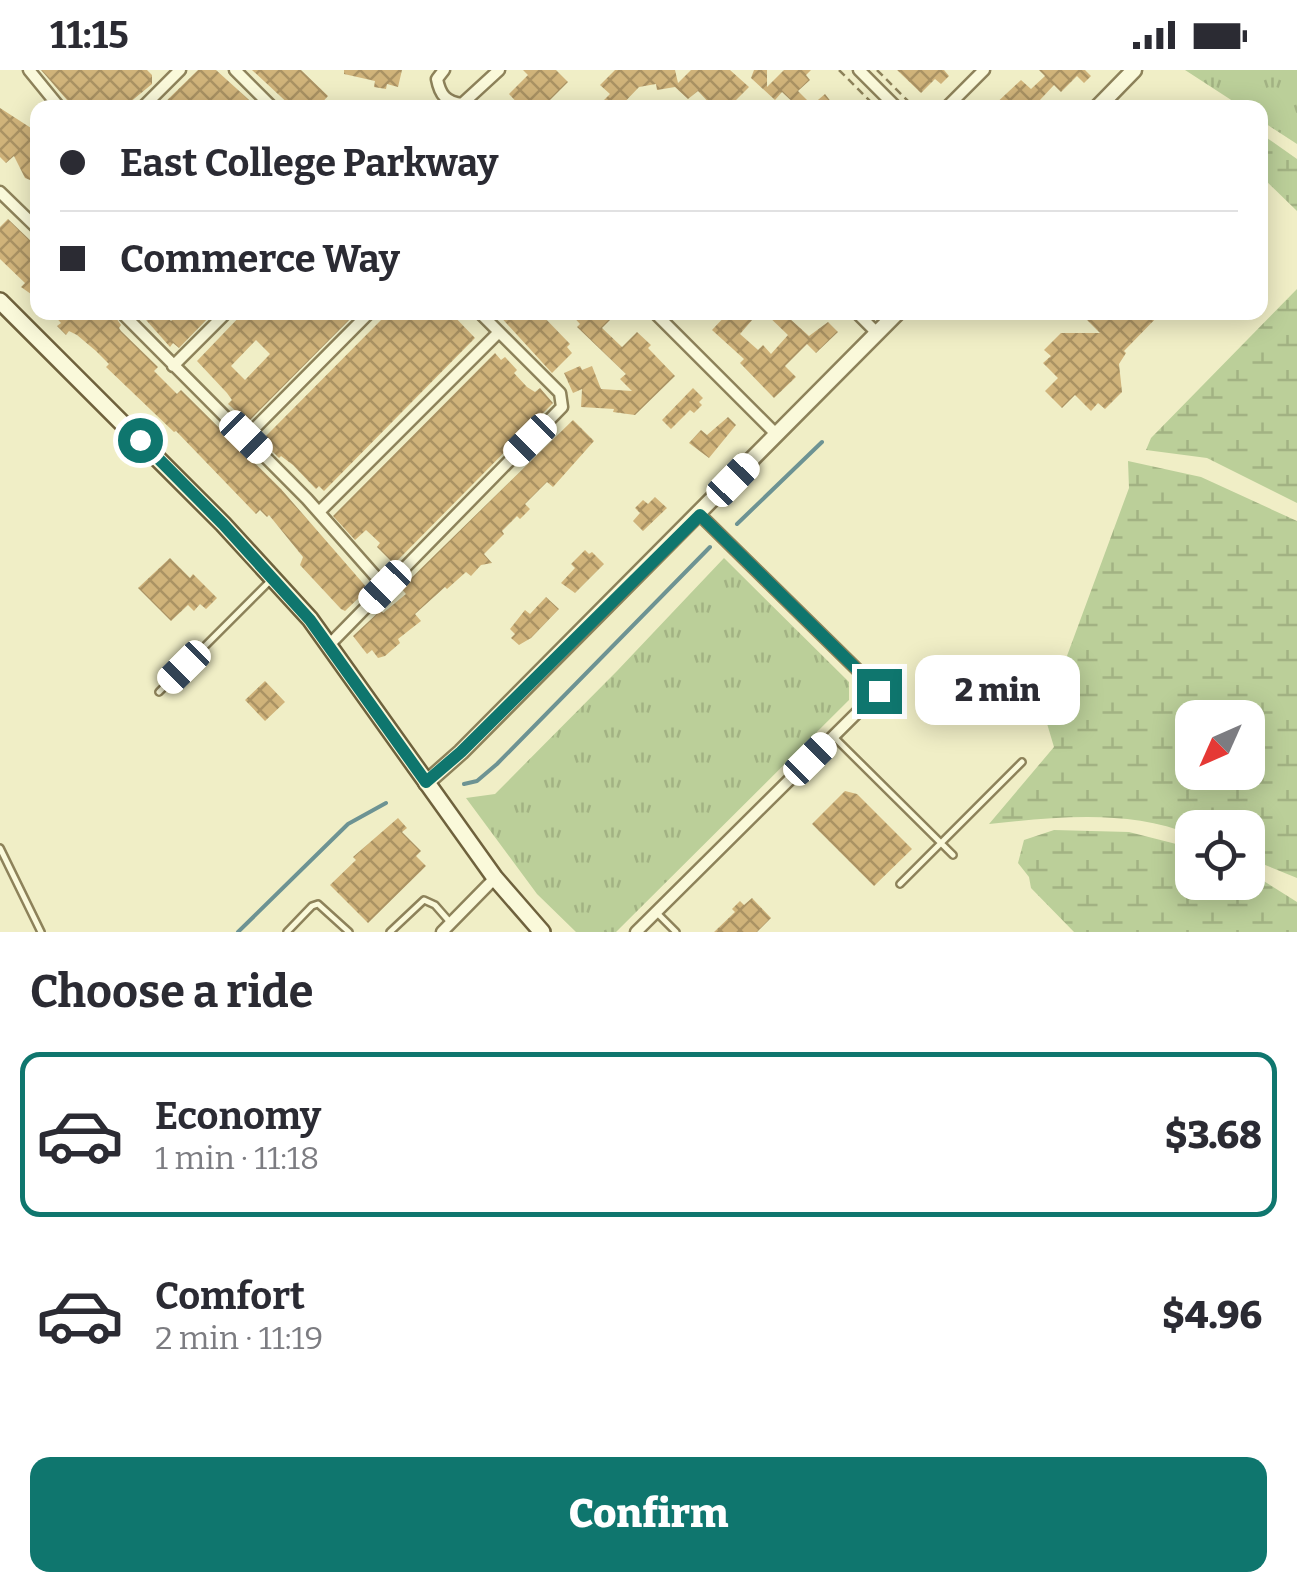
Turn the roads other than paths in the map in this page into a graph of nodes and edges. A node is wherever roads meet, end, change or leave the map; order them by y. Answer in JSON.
{"nodes":[{"id":1,"x":29,"y":70,"type":"edge"},
{"id":2,"x":235,"y":70,"type":"edge"},
{"id":3,"x":444,"y":70,"type":"edge"},
{"id":4,"x":499,"y":70,"type":"edge"},
{"id":5,"x":858,"y":70,"type":"edge"},
{"id":6,"x":984,"y":70,"type":"edge"},
{"id":7,"x":1134,"y":70,"type":"edge"},
{"id":8,"x":172,"y":73,"type":"edge"},
{"id":9,"x":53,"y":100,"type":"edge"},
{"id":10,"x":149,"y":100,"type":"edge"},
{"id":11,"x":265,"y":100,"type":"edge"},
{"id":12,"x":448,"y":100,"type":"edge"},
{"id":13,"x":466,"y":100,"type":"edge"},
{"id":14,"x":889,"y":100,"type":"edge"},
{"id":15,"x":954,"y":100,"type":"edge"},
{"id":16,"x":1105,"y":100,"type":"edge"},
{"id":17,"x":0,"y":192,"type":"edge"},
{"id":18,"x":30,"y":215,"type":"edge"},
{"id":19,"x":26,"y":217,"type":"junction"},
{"id":20,"x":30,"y":221,"type":"edge"},
{"id":21,"x":0,"y":301,"type":"edge"},
{"id":22,"x":128,"y":320,"type":"edge"},
{"id":23,"x":219,"y":320,"type":"edge"},
{"id":24,"x":362,"y":320,"type":"edge"},
{"id":25,"x":487,"y":320,"type":"edge"},
{"id":26,"x":662,"y":320,"type":"edge"},
{"id":27,"x":864,"y":320,"type":"edge"},
{"id":28,"x":891,"y":320,"type":"edge"},
{"id":29,"x":498,"y":332,"type":"junction"},
{"id":30,"x":878,"y":334,"type":"junction"},
{"id":31,"x":173,"y":366,"type":"junction"},
{"id":32,"x":778,"y":435,"type":"junction"},
{"id":33,"x":246,"y":437,"type":"junction"},
{"id":34,"x":319,"y":512,"type":"junction"},
{"id":35,"x":700,"y":515,"type":"junction"},
{"id":36,"x":273,"y":578,"type":"junction"},
{"id":37,"x":385,"y":587,"type":"junction"},
{"id":38,"x":329,"y":645,"type":"junction"},
{"id":39,"x":159,"y":692,"type":"dead end"},
{"id":40,"x":833,"y":736,"type":"junction"},
{"id":41,"x":1022,"y":762,"type":"dead end"},
{"id":42,"x":426,"y":782,"type":"junction"},
{"id":43,"x":940,"y":843,"type":"junction"},
{"id":44,"x":0,"y":848,"type":"edge"},
{"id":45,"x":953,"y":856,"type":"dead end"},
{"id":46,"x":495,"y":878,"type":"junction"},
{"id":47,"x":900,"y":884,"type":"dead end"},
{"id":48,"x":656,"y":912,"type":"junction"},
{"id":49,"x":447,"y":928,"type":"edge"},
{"id":50,"x":41,"y":932,"type":"edge"},
{"id":51,"x":287,"y":932,"type":"edge"},
{"id":52,"x":349,"y":932,"type":"edge"},
{"id":53,"x":390,"y":932,"type":"edge"},
{"id":54,"x":542,"y":932,"type":"edge"},
{"id":55,"x":636,"y":932,"type":"edge"},
{"id":56,"x":676,"y":932,"type":"edge"}],
"edges":[{"from":1,"to":9,"type":"street"},
{"from":2,"to":11,"type":"street"},
{"from":3,"to":12,"type":"street"},
{"from":4,"to":13,"type":"street"},
{"from":5,"to":14,"type":"street"},
{"from":6,"to":15,"type":"street"},
{"from":7,"to":16,"type":"street"},
{"from":8,"to":10,"type":"street"},
{"from":17,"to":19,"type":"street"},
{"from":18,"to":19,"type":"street"},
{"from":19,"to":20,"type":"street"},
{"from":21,"to":36,"type":"main road"},
{"from":22,"to":31,"type":"street"},
{"from":23,"to":31,"type":"street"},
{"from":24,"to":33,"type":"street"},
{"from":25,"to":29,"type":"street"},
{"from":26,"to":32,"type":"street"},
{"from":27,"to":30,"type":"street"},
{"from":28,"to":30,"type":"street"},
{"from":29,"to":34,"type":"street"},
{"from":29,"to":37,"type":"street"},
{"from":30,"to":32,"type":"street"},
{"from":31,"to":33,"type":"street"},
{"from":32,"to":35,"type":"street"},
{"from":33,"to":34,"type":"street"},
{"from":34,"to":37,"type":"street"},
{"from":35,"to":40,"type":"street"},
{"from":35,"to":42,"type":"street"},
{"from":36,"to":38,"type":"main road"},
{"from":36,"to":39,"type":"lane"},
{"from":37,"to":38,"type":"street"},
{"from":38,"to":42,"type":"main road"},
{"from":40,"to":43,"type":"lane"},
{"from":40,"to":48,"type":"street"},
{"from":41,"to":43,"type":"lane"},
{"from":42,"to":46,"type":"main road"},
{"from":43,"to":45,"type":"lane"},
{"from":43,"to":47,"type":"lane"},
{"from":44,"to":50,"type":"lane"},
{"from":46,"to":49,"type":"street"},
{"from":46,"to":54,"type":"main road"},
{"from":48,"to":55,"type":"street"},
{"from":48,"to":56,"type":"lane"},
{"from":49,"to":53,"type":"lane"},
{"from":51,"to":52,"type":"lane"}]}
